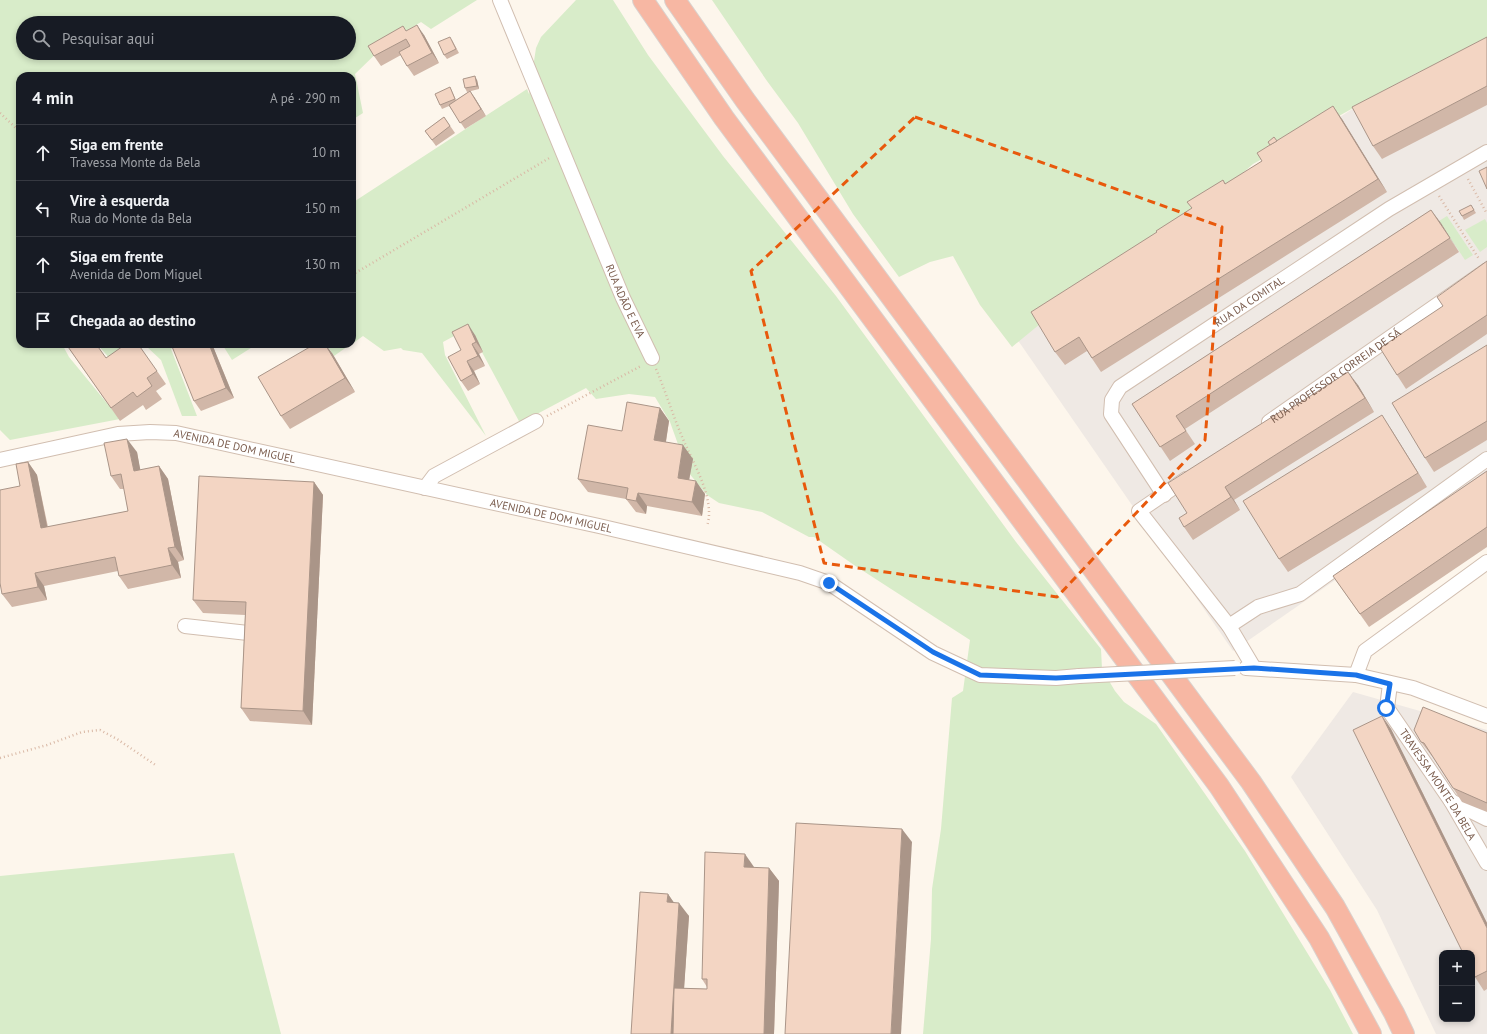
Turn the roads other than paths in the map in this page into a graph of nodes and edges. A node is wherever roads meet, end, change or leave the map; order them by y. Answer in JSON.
{"nodes":[{"id":1,"x":500,"y":0,"type":"edge"},
{"id":2,"x":643,"y":0,"type":"edge"},
{"id":3,"x":674,"y":0,"type":"edge"},
{"id":4,"x":1487,"y":152,"type":"edge"},
{"id":5,"x":1487,"y":270,"type":"edge"},
{"id":6,"x":652,"y":358,"type":"road end"},
{"id":7,"x":536,"y":421,"type":"road end"},
{"id":8,"x":1256,"y":431,"type":"edge"},
{"id":9,"x":1487,"y":459,"type":"edge"},
{"id":10,"x":0,"y":460,"type":"edge"},
{"id":11,"x":1197,"y":472,"type":"edge"},
{"id":12,"x":425,"y":488,"type":"junction"},
{"id":13,"x":1164,"y":495,"type":"junction"},
{"id":14,"x":1487,"y":562,"type":"edge"},
{"id":15,"x":185,"y":626,"type":"dead end"},
{"id":16,"x":1229,"y":626,"type":"junction"},
{"id":17,"x":248,"y":633,"type":"edge"},
{"id":18,"x":1254,"y":668,"type":"junction"},
{"id":19,"x":1356,"y":675,"type":"junction"},
{"id":20,"x":1390,"y":684,"type":"junction"},
{"id":21,"x":1487,"y":716,"type":"edge"},
{"id":22,"x":1451,"y":801,"type":"junction"},
{"id":23,"x":1487,"y":819,"type":"edge"},
{"id":24,"x":1487,"y":863,"type":"edge"},
{"id":25,"x":1371,"y":1034,"type":"edge"},
{"id":26,"x":1404,"y":1034,"type":"edge"}],
"edges":[{"from":1,"to":6,"type":"street","name":"RUA ADÃO E EVA"},
{"from":2,"to":25,"type":"highway"},
{"from":3,"to":26,"type":"highway"},
{"from":4,"to":13,"type":"street","name":"RUA DA COMITAL"},
{"from":5,"to":8,"type":"street","name":"RUA PROFESSOR CORREIA DE SÁ"},
{"from":7,"to":12,"type":"street"},
{"from":9,"to":16,"type":"street"},
{"from":10,"to":12,"type":"street","name":"AVENIDA DE DOM MIGUEL"},
{"from":11,"to":13,"type":"street"},
{"from":12,"to":18,"type":"street","name":"AVENIDA DE DOM MIGUEL","bridge":true},
{"from":13,"to":16,"type":"street"},
{"from":14,"to":19,"type":"street"},
{"from":15,"to":17,"type":"street"},
{"from":16,"to":18,"type":"street"},
{"from":18,"to":19,"type":"street","name":"AVENIDA DE DOM MIGUEL"},
{"from":19,"to":20,"type":"street","name":"AVENIDA DE DOM MIGUEL"},
{"from":20,"to":21,"type":"street","name":"AVENIDA DE DOM MIGUEL"},
{"from":20,"to":22,"type":"street","name":"TRAVESSA MONTE DA BELA"},
{"from":22,"to":23,"type":"street"},
{"from":22,"to":24,"type":"street","name":"TRAVESSA MONTE DA BELA"}]}
